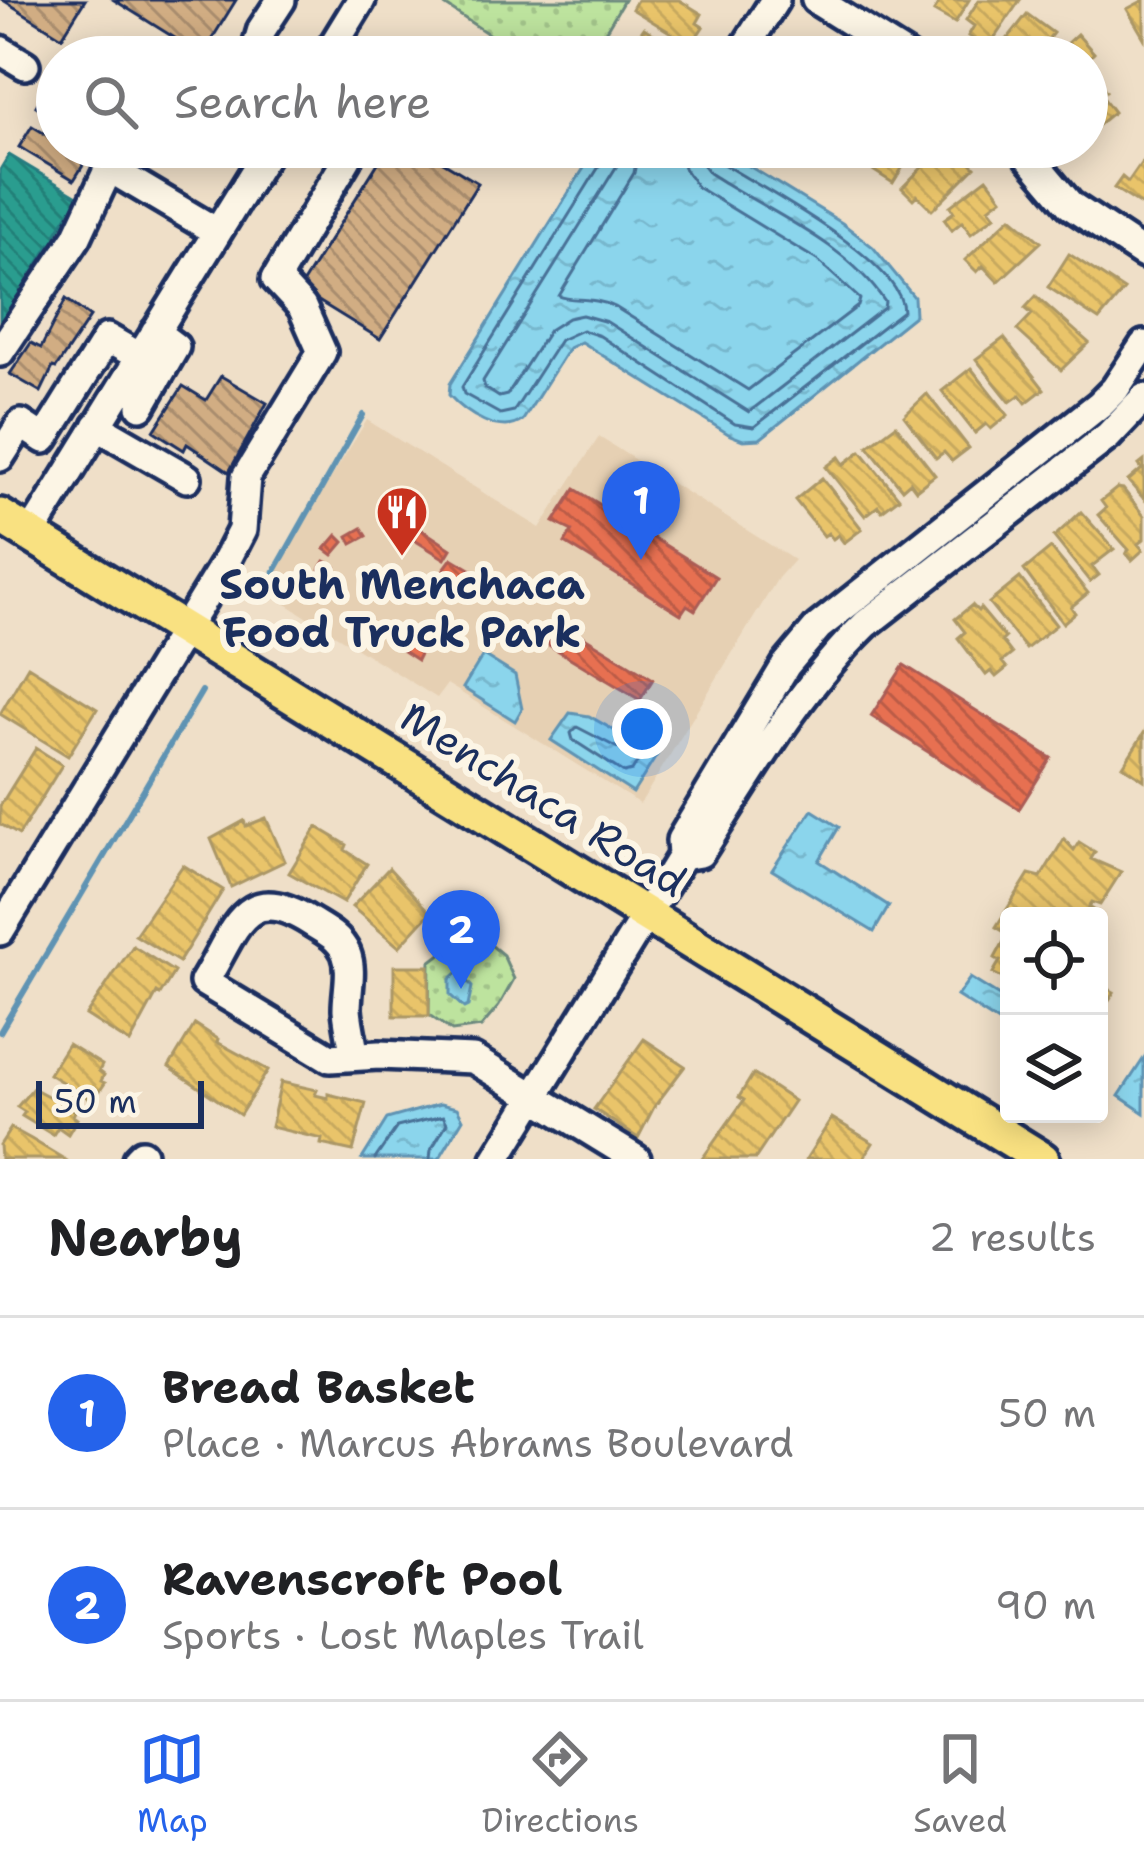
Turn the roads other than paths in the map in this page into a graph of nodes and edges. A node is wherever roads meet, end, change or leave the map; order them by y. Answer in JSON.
{"nodes":[{"id":1,"x":281,"y":0,"type":"edge"},
{"id":2,"x":361,"y":0,"type":"edge"},
{"id":3,"x":775,"y":0,"type":"edge"},
{"id":4,"x":816,"y":0,"type":"edge"},
{"id":5,"x":259,"y":36,"type":"edge"},
{"id":6,"x":339,"y":36,"type":"edge"},
{"id":7,"x":752,"y":36,"type":"edge"},
{"id":8,"x":873,"y":36,"type":"edge"},
{"id":9,"x":0,"y":50,"type":"edge"},
{"id":10,"x":25,"y":65,"type":"dead end"},
{"id":11,"x":257,"y":168,"type":"edge"},
{"id":12,"x":333,"y":168,"type":"edge"},
{"id":13,"x":1039,"y":168,"type":"edge"},
{"id":14,"x":217,"y":232,"type":"junction"},
{"id":15,"x":1144,"y":254,"type":"edge"},
{"id":16,"x":155,"y":332,"type":"junction"},
{"id":17,"x":1144,"y":345,"type":"edge"},
{"id":18,"x":0,"y":352,"type":"edge"},
{"id":19,"x":140,"y":357,"type":"junction"},
{"id":20,"x":1144,"y":398,"type":"edge"},
{"id":21,"x":141,"y":406,"type":"dead end"},
{"id":22,"x":97,"y":426,"type":"junction"},
{"id":23,"x":44,"y":439,"type":"junction"},
{"id":24,"x":0,"y":457,"type":"edge"},
{"id":25,"x":77,"y":459,"type":"junction"},
{"id":26,"x":187,"y":478,"type":"dead end"},
{"id":27,"x":0,"y":516,"type":"edge"},
{"id":28,"x":31,"y":534,"type":"junction"},
{"id":29,"x":184,"y":628,"type":"junction"},
{"id":30,"x":682,"y":856,"type":"junction"},
{"id":31,"x":8,"y":898,"type":"edge"},
{"id":32,"x":645,"y":915,"type":"junction"},
{"id":33,"x":0,"y":931,"type":"edge"},
{"id":34,"x":355,"y":1056,"type":"junction"},
{"id":35,"x":536,"y":1095,"type":"junction"},
{"id":36,"x":496,"y":1159,"type":"edge"},
{"id":37,"x":636,"y":1159,"type":"edge"},
{"id":38,"x":1042,"y":1159,"type":"edge"}],
"edges":[{"from":1,"to":5,"type":"street"},
{"from":2,"to":6,"type":"street"},
{"from":3,"to":7,"type":"street"},
{"from":4,"to":8,"type":"street"},
{"from":9,"to":10,"type":"street"},
{"from":11,"to":14,"type":"street"},
{"from":12,"to":29,"type":"street"},
{"from":13,"to":15,"type":"street"},
{"from":14,"to":16,"type":"street"},
{"from":14,"to":18,"type":"street"},
{"from":16,"to":19,"type":"street"},
{"from":16,"to":21,"type":"street"},
{"from":17,"to":30,"type":"street"},
{"from":19,"to":22,"type":"street"},
{"from":19,"to":23,"type":"street"},
{"from":20,"to":30,"type":"street"},
{"from":22,"to":25,"type":"street"},
{"from":22,"to":26,"type":"street"},
{"from":23,"to":24,"type":"street"},
{"from":23,"to":25,"type":"street"},
{"from":25,"to":28,"type":"street"},
{"from":27,"to":28,"type":"main road","name":"Menchaca Road"},
{"from":28,"to":29,"type":"main road","name":"Menchaca Road"},
{"from":29,"to":31,"type":"street"},
{"from":29,"to":32,"type":"main road","name":"Menchaca Road"},
{"from":30,"to":32,"type":"street"},
{"from":31,"to":33,"type":"street"},
{"from":32,"to":35,"type":"street"},
{"from":32,"to":38,"type":"main road","name":"Menchaca Road"},
{"from":34,"to":34,"type":"street"},
{"from":34,"to":35,"type":"street"},
{"from":35,"to":36,"type":"street"},
{"from":35,"to":37,"type":"street"}]}
